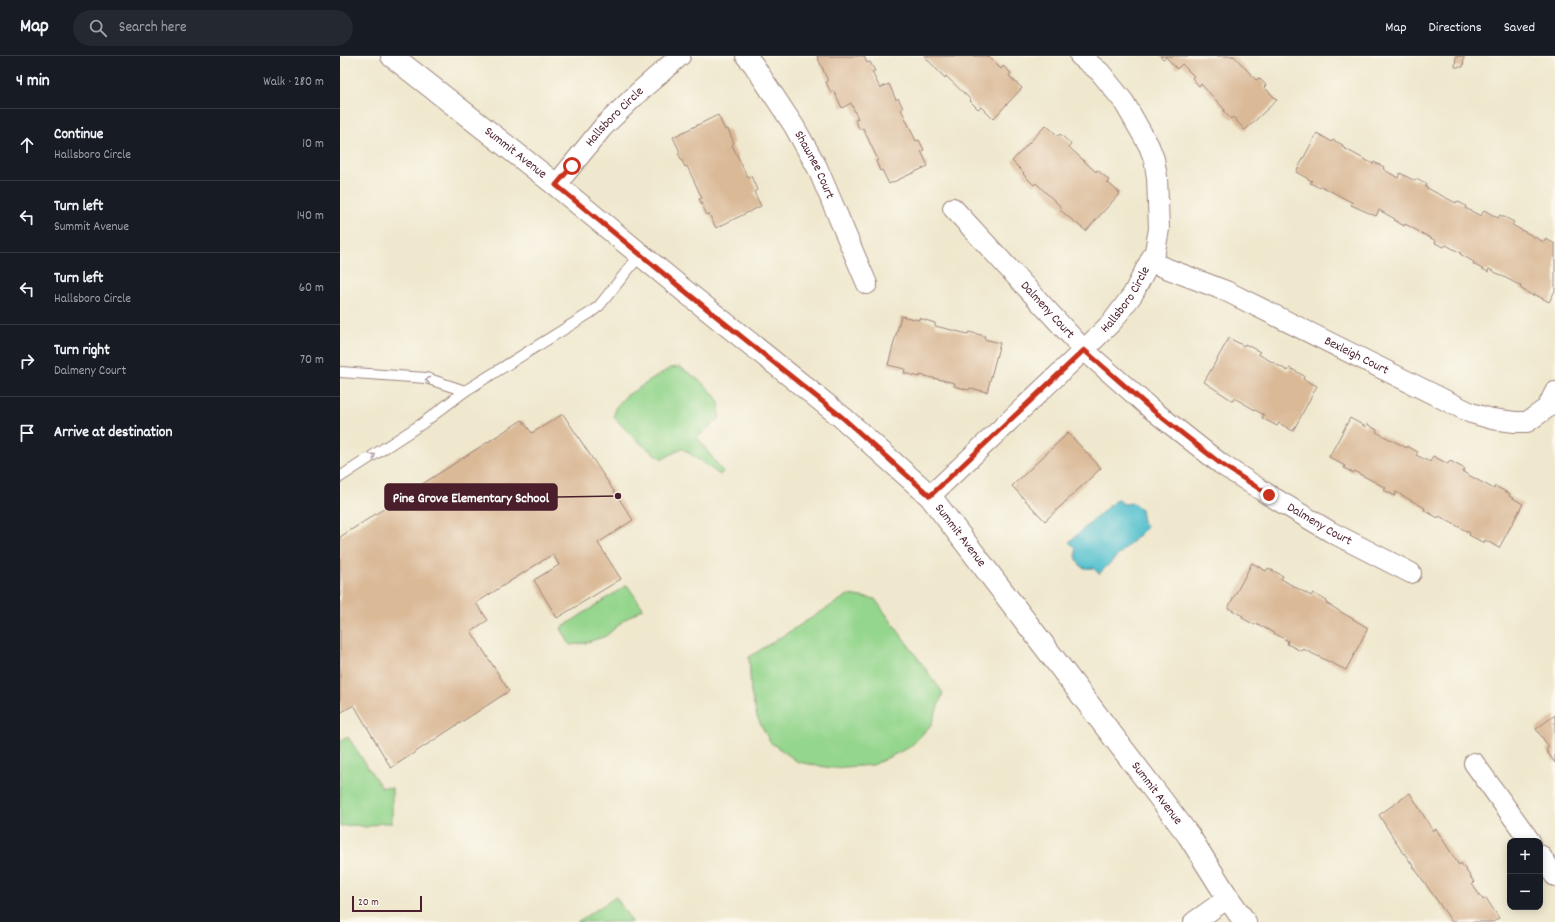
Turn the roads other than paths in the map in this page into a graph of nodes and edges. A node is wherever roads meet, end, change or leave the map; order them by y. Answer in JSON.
{"nodes":[{"id":1,"x":392,"y":56,"type":"edge"},
{"id":2,"x":680,"y":56,"type":"edge"},
{"id":3,"x":746,"y":56,"type":"edge"},
{"id":4,"x":1080,"y":56,"type":"edge"},
{"id":5,"x":556,"y":185,"type":"junction"},
{"id":6,"x":953,"y":208,"type":"dead end"},
{"id":7,"x":640,"y":255,"type":"junction"},
{"id":8,"x":1150,"y":262,"type":"junction"},
{"id":9,"x":867,"y":284,"type":"dead end"},
{"id":10,"x":1084,"y":350,"type":"junction"},
{"id":11,"x":340,"y":372,"type":"edge"},
{"id":12,"x":465,"y":391,"type":"junction"},
{"id":13,"x":1555,"y":392,"type":"edge"},
{"id":14,"x":340,"y":477,"type":"edge"},
{"id":15,"x":930,"y":496,"type":"junction"},
{"id":16,"x":1411,"y":572,"type":"dead end"},
{"id":17,"x":1474,"y":763,"type":"dead end"},
{"id":18,"x":1528,"y":838,"type":"edge"},
{"id":19,"x":1543,"y":859,"type":"edge"},
{"id":20,"x":1555,"y":876,"type":"edge"},
{"id":21,"x":1228,"y":898,"type":"junction"},
{"id":22,"x":1194,"y":922,"type":"edge"},
{"id":23,"x":1245,"y":922,"type":"edge"}],
"edges":[{"from":1,"to":5,"type":"street","name":"Summit Avenue"},
{"from":2,"to":5,"type":"street","name":"Hallsboro Circle"},
{"from":3,"to":9,"type":"street","name":"Shawnee Court"},
{"from":4,"to":8,"type":"street","name":"Hallsboro Circle"},
{"from":5,"to":7,"type":"street","name":"Summit Avenue"},
{"from":6,"to":10,"type":"street","name":"Dalmeny Court"},
{"from":7,"to":12,"type":"lane"},
{"from":7,"to":15,"type":"street","name":"Summit Avenue"},
{"from":8,"to":10,"type":"street","name":"Hallsboro Circle"},
{"from":8,"to":13,"type":"street","name":"Bexleigh Court"},
{"from":10,"to":15,"type":"street","name":"Hallsboro Circle"},
{"from":10,"to":16,"type":"street","name":"Dalmeny Court"},
{"from":12,"to":11,"type":"lane","one_way":true},
{"from":14,"to":12,"type":"lane","one_way":true},
{"from":15,"to":21,"type":"street","name":"Summit Avenue"},
{"from":17,"to":18,"type":"street"},
{"from":19,"to":20,"type":"street"},
{"from":21,"to":22,"type":"street"},
{"from":21,"to":23,"type":"street","name":"Summit Avenue"}]}
